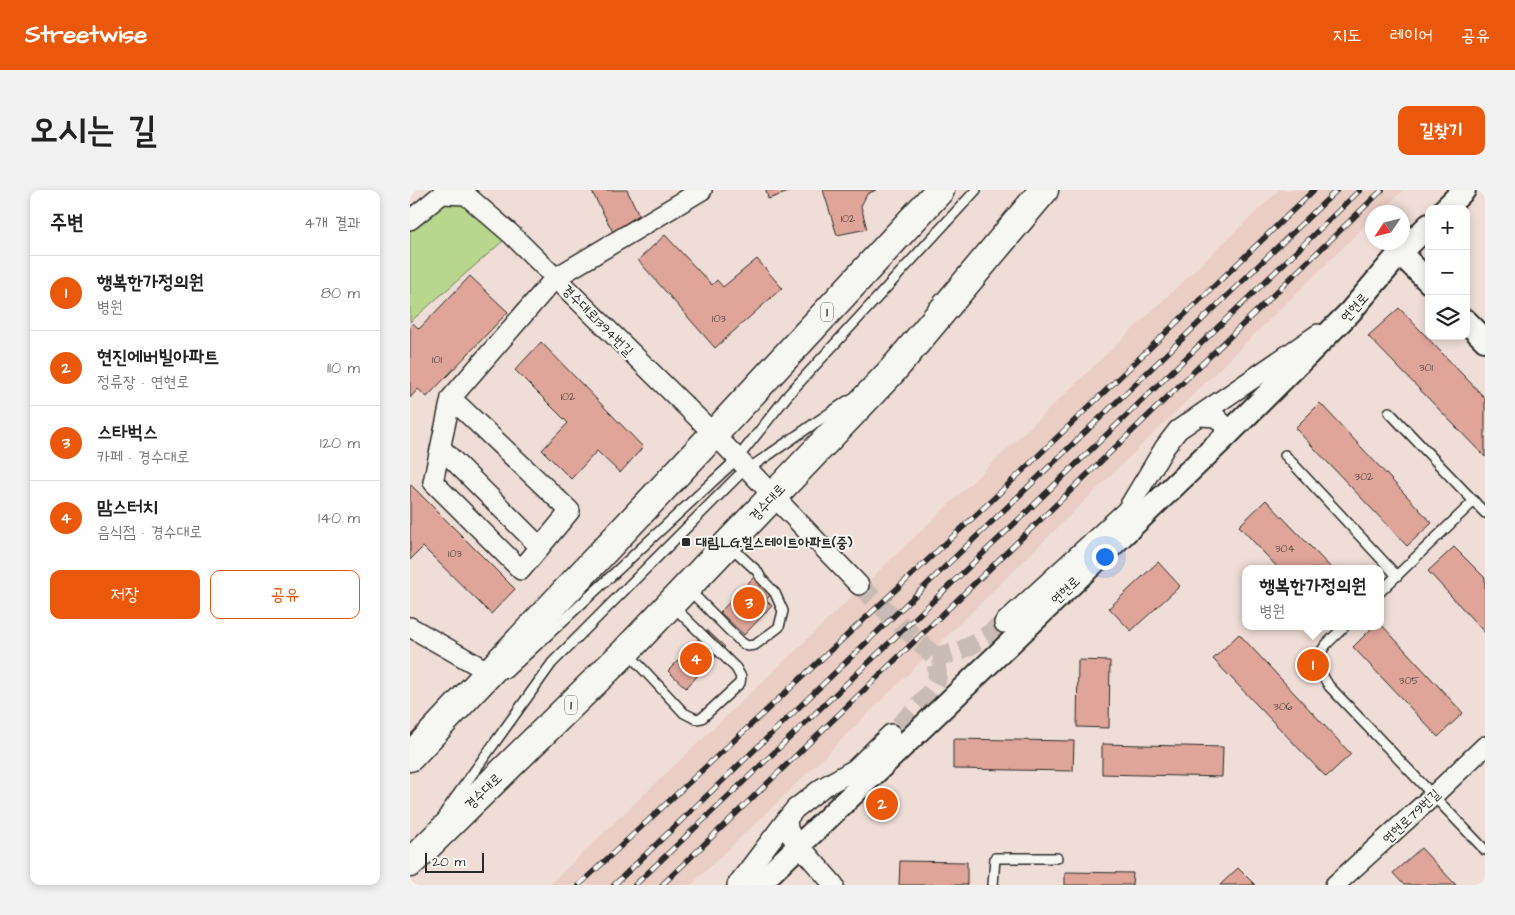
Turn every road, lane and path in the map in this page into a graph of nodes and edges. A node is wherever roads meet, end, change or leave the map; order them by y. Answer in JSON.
{"nodes":[{"id":1,"x":702,"y":190,"type":"edge"},
{"id":2,"x":940,"y":190,"type":"edge"},
{"id":3,"x":976,"y":190,"type":"edge"},
{"id":4,"x":1044,"y":190,"type":"edge"},
{"id":5,"x":1464,"y":190,"type":"edge"},
{"id":6,"x":1449,"y":205,"type":"edge"},
{"id":7,"x":410,"y":220,"type":"edge"},
{"id":8,"x":1425,"y":229,"type":"edge"},
{"id":9,"x":1400,"y":253,"type":"junction"},
{"id":10,"x":555,"y":278,"type":"junction"},
{"id":11,"x":1425,"y":278,"type":"edge"},
{"id":12,"x":1350,"y":312,"type":"junction"},
{"id":13,"x":1470,"y":325,"type":"edge"},
{"id":14,"x":1485,"y":340,"type":"edge"},
{"id":15,"x":893,"y":370,"type":"junction"},
{"id":16,"x":451,"y":398,"type":"junction"},
{"id":17,"x":1389,"y":412,"type":"dead end"},
{"id":18,"x":1200,"y":416,"type":"junction"},
{"id":19,"x":714,"y":434,"type":"junction"},
{"id":20,"x":1225,"y":437,"type":"junction"},
{"id":21,"x":441,"y":448,"type":"junction"},
{"id":22,"x":1285,"y":455,"type":"dead end"},
{"id":23,"x":743,"y":464,"type":"junction"},
{"id":24,"x":773,"y":496,"type":"junction"},
{"id":25,"x":1474,"y":501,"type":"junction"},
{"id":26,"x":1485,"y":513,"type":"edge"},
{"id":27,"x":728,"y":544,"type":"junction"},
{"id":28,"x":540,"y":547,"type":"junction"},
{"id":29,"x":1397,"y":576,"type":"junction"},
{"id":30,"x":859,"y":584,"type":"tunnel mouth"},
{"id":31,"x":1384,"y":588,"type":"edge"},
{"id":32,"x":679,"y":596,"type":"junction"},
{"id":33,"x":1004,"y":623,"type":"tunnel mouth"},
{"id":34,"x":410,"y":628,"type":"edge"},
{"id":35,"x":1341,"y":630,"type":"edge"},
{"id":36,"x":626,"y":652,"type":"junction"},
{"id":37,"x":496,"y":675,"type":"junction"},
{"id":38,"x":446,"y":733,"type":"dead end"},
{"id":39,"x":891,"y":734,"type":"tunnel mouth"},
{"id":40,"x":1485,"y":746,"type":"edge"},
{"id":41,"x":412,"y":758,"type":"edge"},
{"id":42,"x":1434,"y":795,"type":"junction"},
{"id":43,"x":787,"y":820,"type":"junction"},
{"id":44,"x":800,"y":845,"type":"junction"},
{"id":45,"x":1485,"y":850,"type":"edge"},
{"id":46,"x":1057,"y":858,"type":"dead end"},
{"id":47,"x":410,"y":862,"type":"edge"},
{"id":48,"x":738,"y":885,"type":"edge"},
{"id":49,"x":758,"y":885,"type":"edge"},
{"id":50,"x":834,"y":885,"type":"edge"},
{"id":51,"x":993,"y":885,"type":"edge"},
{"id":52,"x":1335,"y":885,"type":"edge"}],
"edges":[{"from":1,"to":10,"type":"street"},
{"from":2,"to":19,"type":"main road","number":"1"},
{"from":3,"to":23,"type":"lane"},
{"from":4,"to":15,"type":"main road","name":"경수대로","number":"1"},
{"from":5,"to":6,"type":"street"},
{"from":7,"to":10,"type":"street","name":"경수대로1394번길"},
{"from":8,"to":9,"type":"street","name":"연현로"},
{"from":9,"to":11,"type":"street"},
{"from":9,"to":12,"type":"street","name":"연현로"},
{"from":10,"to":16,"type":"street"},
{"from":10,"to":19,"type":"street","name":"경수대로1394번길"},
{"from":12,"to":18,"type":"street"},
{"from":12,"to":20,"type":"street","name":"연현로"},
{"from":13,"to":14,"type":"street"},
{"from":15,"to":23,"type":"lane"},
{"from":15,"to":24,"type":"main road","name":"경수대로","number":"1"},
{"from":16,"to":21,"type":"street"},
{"from":16,"to":28,"type":"street"},
{"from":17,"to":25,"type":"lane"},
{"from":18,"to":20,"type":"street"},
{"from":18,"to":33,"type":"street"},
{"from":19,"to":23,"type":"street","name":"경수대로1394번길"},
{"from":19,"to":37,"type":"main road"},
{"from":20,"to":44,"type":"street","name":"연현로"},
{"from":21,"to":28,"type":"street"},
{"from":21,"to":28,"type":"street"},
{"from":22,"to":29,"type":"lane"},
{"from":23,"to":24,"type":"street","name":"경수대로1394번길"},
{"from":23,"to":37,"type":"lane"},
{"from":23,"to":47,"type":"lane"},
{"from":24,"to":27,"type":"main road","name":"경수대로","number":"1"},
{"from":24,"to":30,"type":"street","name":"경수대로1394번길"},
{"from":25,"to":26,"type":"lane"},
{"from":25,"to":29,"type":"lane"},
{"from":27,"to":32,"type":"main road","name":"경수대로","number":"1"},
{"from":27,"to":32,"type":"lane"},
{"from":29,"to":31,"type":"lane"},
{"from":32,"to":36,"type":"main road","name":"경수대로","number":"1"},
{"from":32,"to":36,"type":"lane"},
{"from":34,"to":37,"type":"street"},
{"from":35,"to":42,"type":"lane"},
{"from":36,"to":47,"type":"main road","name":"경수대로","number":"1"},
{"from":37,"to":41,"type":"main road"},
{"from":38,"to":41,"type":"lane"},
{"from":39,"to":43,"type":"street"},
{"from":40,"to":42,"type":"street","name":"연현로79번길"},
{"from":42,"to":45,"type":"lane"},
{"from":42,"to":52,"type":"street","name":"연현로79번길"},
{"from":43,"to":44,"type":"street"},
{"from":43,"to":48,"type":"street"},
{"from":44,"to":49,"type":"street","name":"연현로"},
{"from":44,"to":50,"type":"street"},
{"from":46,"to":51,"type":"lane"}]}
